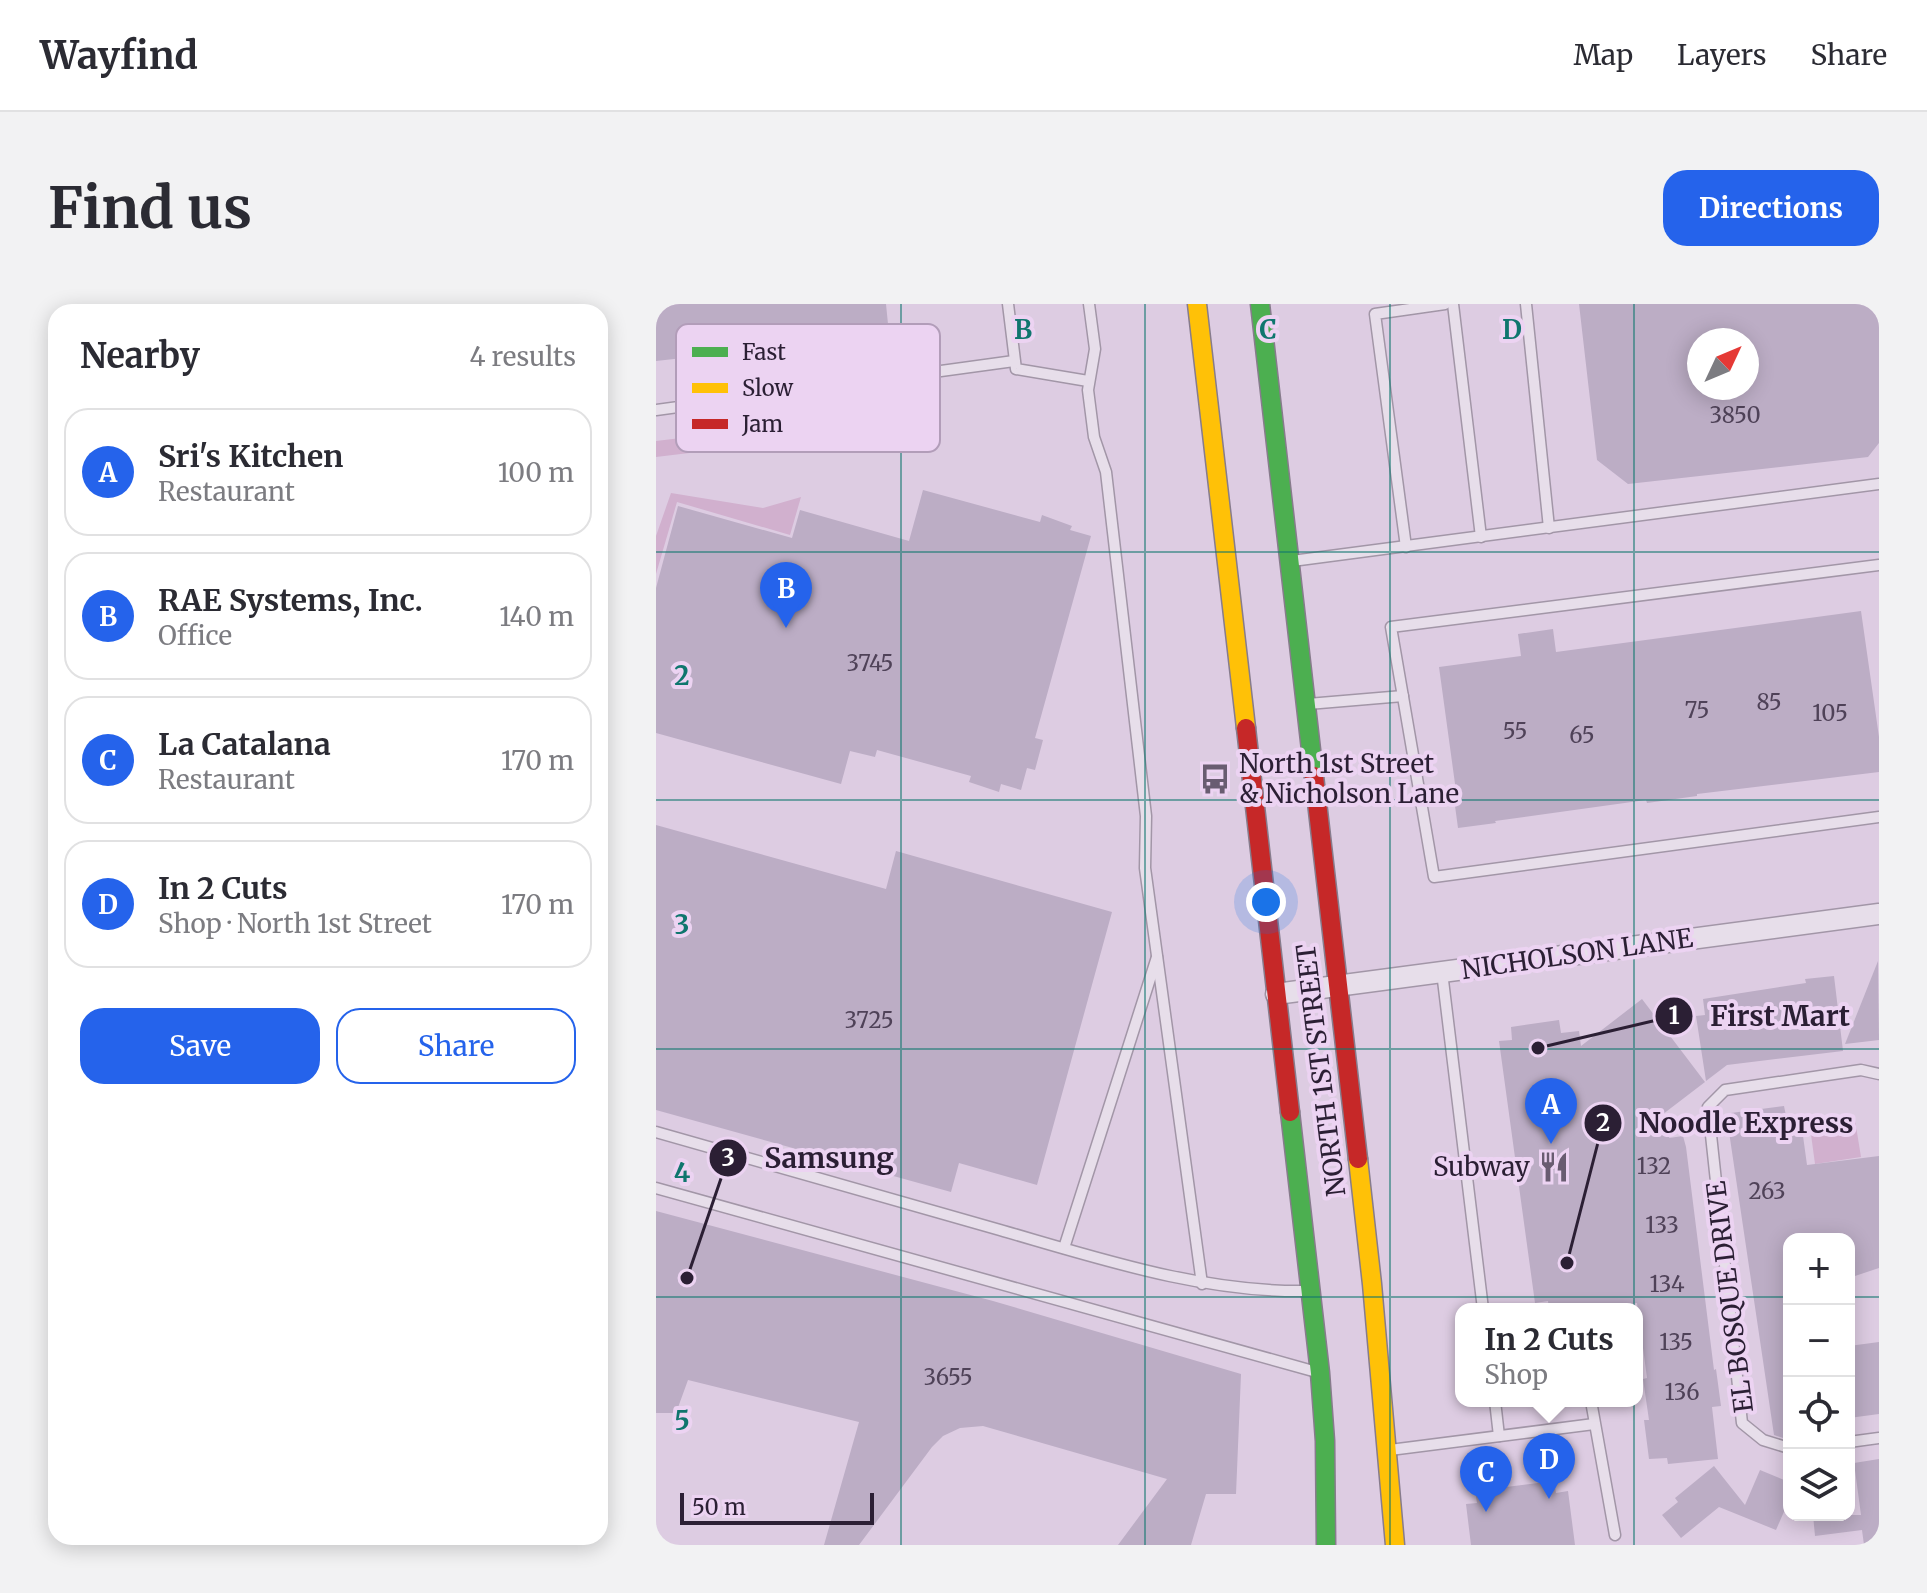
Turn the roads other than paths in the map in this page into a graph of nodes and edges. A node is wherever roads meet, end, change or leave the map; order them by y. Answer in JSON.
{"nodes":[{"id":1,"x":1008,"y":304,"type":"edge"},
{"id":2,"x":1089,"y":304,"type":"edge"},
{"id":3,"x":1197,"y":304,"type":"edge"},
{"id":4,"x":1260,"y":304,"type":"edge"},
{"id":5,"x":1445,"y":304,"type":"edge"},
{"id":6,"x":1453,"y":304,"type":"edge"},
{"id":7,"x":1526,"y":304,"type":"edge"},
{"id":8,"x":1014,"y":361,"type":"junction"},
{"id":9,"x":940,"y":371,"type":"edge"},
{"id":10,"x":1088,"y":381,"type":"junction"},
{"id":11,"x":676,"y":407,"type":"edge"},
{"id":12,"x":656,"y":410,"type":"edge"},
{"id":13,"x":1879,"y":484,"type":"edge"},
{"id":14,"x":1549,"y":528,"type":"junction"},
{"id":15,"x":1481,"y":537,"type":"junction"},
{"id":16,"x":1406,"y":547,"type":"junction"},
{"id":17,"x":1290,"y":562,"type":"junction"},
{"id":18,"x":1879,"y":565,"type":"edge"},
{"id":19,"x":1403,"y":696,"type":"junction"},
{"id":20,"x":1306,"y":704,"type":"junction"},
{"id":21,"x":1879,"y":817,"type":"edge"},
{"id":22,"x":1879,"y":914,"type":"edge"},
{"id":23,"x":1158,"y":952,"type":"junction"},
{"id":24,"x":1442,"y":972,"type":"junction"},
{"id":25,"x":1338,"y":985,"type":"junction"},
{"id":26,"x":1276,"y":994,"type":"junction"},
{"id":27,"x":1879,"y":1074,"type":"edge"},
{"id":28,"x":656,"y":1132,"type":"edge"},
{"id":29,"x":656,"y":1188,"type":"edge"},
{"id":30,"x":1064,"y":1248,"type":"junction"},
{"id":31,"x":1202,"y":1284,"type":"junction"},
{"id":32,"x":1310,"y":1291,"type":"junction"},
{"id":33,"x":1482,"y":1303,"type":"edge"},
{"id":34,"x":1320,"y":1373,"type":"junction"},
{"id":35,"x":1496,"y":1407,"type":"edge"},
{"id":36,"x":1592,"y":1407,"type":"edge"},
{"id":37,"x":1594,"y":1424,"type":"junction"},
{"id":38,"x":1499,"y":1436,"type":"junction"},
{"id":39,"x":1879,"y":1438,"type":"edge"},
{"id":40,"x":1855,"y":1441,"type":"edge"},
{"id":41,"x":1783,"y":1446,"type":"edge"},
{"id":42,"x":1388,"y":1450,"type":"junction"},
{"id":43,"x":1615,"y":1535,"type":"dead end"},
{"id":44,"x":1326,"y":1545,"type":"edge"},
{"id":45,"x":1395,"y":1545,"type":"edge"}],
"edges":[{"from":1,"to":8,"type":"lane"},
{"from":2,"to":10,"type":"lane"},
{"from":3,"to":26,"type":"main road","name":"NORTH 1ST STREET"},
{"from":4,"to":17,"type":"main road","name":"NORTH 1ST STREET"},
{"from":5,"to":16,"type":"lane"},
{"from":6,"to":15,"type":"lane"},
{"from":7,"to":14,"type":"lane"},
{"from":8,"to":9,"type":"lane"},
{"from":8,"to":10,"type":"lane"},
{"from":10,"to":23,"type":"lane"},
{"from":11,"to":12,"type":"lane"},
{"from":13,"to":14,"type":"lane"},
{"from":14,"to":15,"type":"lane"},
{"from":15,"to":16,"type":"lane"},
{"from":16,"to":17,"type":"lane"},
{"from":17,"to":20,"type":"main road","name":"NORTH 1ST STREET"},
{"from":18,"to":19,"type":"lane"},
{"from":19,"to":20,"type":"lane"},
{"from":19,"to":21,"type":"lane"},
{"from":20,"to":25,"type":"main road","name":"NORTH 1ST STREET"},
{"from":22,"to":24,"type":"street","name":"NICHOLSON LANE"},
{"from":23,"to":30,"type":"lane"},
{"from":23,"to":31,"type":"lane"},
{"from":24,"to":25,"type":"street","name":"NICHOLSON LANE"},
{"from":24,"to":33,"type":"lane"},
{"from":25,"to":26,"type":"street","name":"NICHOLSON LANE"},
{"from":25,"to":42,"type":"main road","name":"NORTH 1ST STREET"},
{"from":26,"to":32,"type":"main road","name":"NORTH 1ST STREET"},
{"from":27,"to":41,"type":"lane","name":"EL BOSQUE DRIVE"},
{"from":28,"to":30,"type":"lane"},
{"from":29,"to":34,"type":"lane"},
{"from":30,"to":31,"type":"lane"},
{"from":31,"to":32,"type":"lane"},
{"from":32,"to":34,"type":"main road","name":"NORTH 1ST STREET"},
{"from":34,"to":44,"type":"main road","name":"NORTH 1ST STREET"},
{"from":35,"to":38,"type":"lane"},
{"from":36,"to":37,"type":"lane"},
{"from":37,"to":38,"type":"lane"},
{"from":37,"to":43,"type":"lane"},
{"from":38,"to":42,"type":"lane"},
{"from":39,"to":40,"type":"lane"},
{"from":42,"to":45,"type":"main road","name":"NORTH 1ST STREET"}]}
